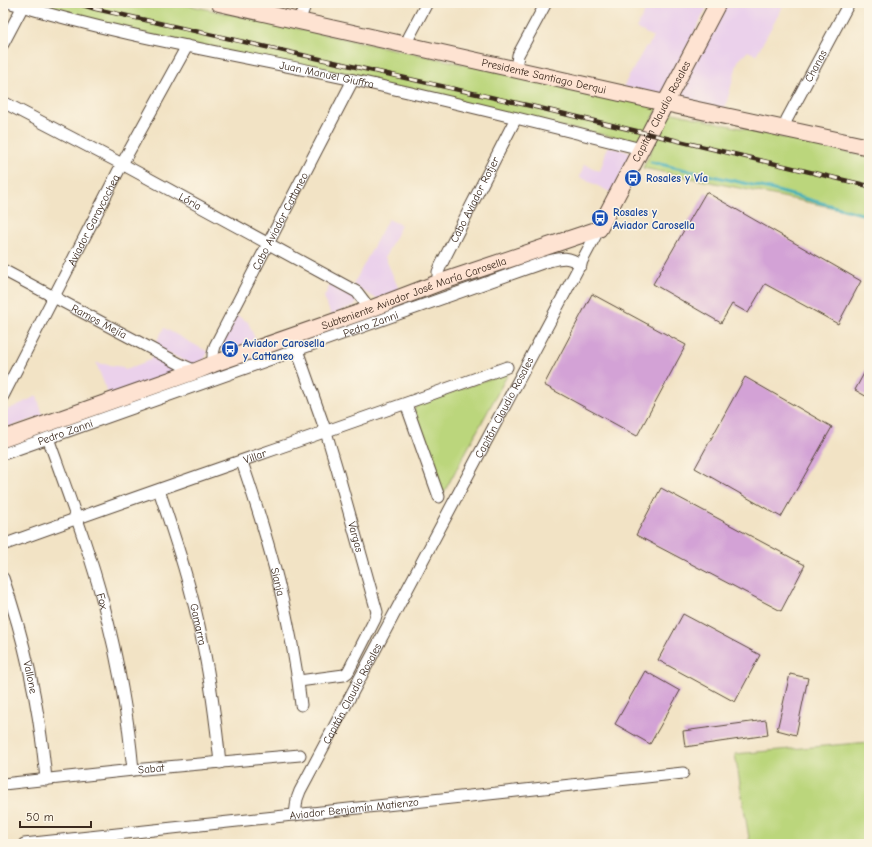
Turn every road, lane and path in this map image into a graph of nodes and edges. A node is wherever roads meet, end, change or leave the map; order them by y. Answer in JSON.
{"nodes":[{"id":1,"x":11,"y":3,"type":"edge"},
{"id":2,"x":219,"y":3,"type":"edge"},
{"id":3,"x":306,"y":3,"type":"edge"},
{"id":4,"x":427,"y":3,"type":"edge"},
{"id":5,"x":546,"y":3,"type":"edge"},
{"id":6,"x":718,"y":3,"type":"edge"},
{"id":7,"x":849,"y":3,"type":"edge"},
{"id":8,"x":23,"y":6,"type":"junction"},
{"id":9,"x":299,"y":21,"type":"junction"},
{"id":10,"x":3,"y":44,"type":"edge"},
{"id":11,"x":406,"y":45,"type":"junction"},
{"id":12,"x":187,"y":46,"type":"junction"},
{"id":13,"x":516,"y":69,"type":"junction"},
{"id":14,"x":353,"y":80,"type":"junction"},
{"id":15,"x":3,"y":102,"type":"edge"},
{"id":16,"x":665,"y":103,"type":"junction"},
{"id":17,"x":516,"y":118,"type":"junction"},
{"id":18,"x":783,"y":129,"type":"junction"},
{"id":19,"x":869,"y":147,"type":"edge"},
{"id":20,"x":641,"y":149,"type":"junction"},
{"id":21,"x":122,"y":164,"type":"junction"},
{"id":22,"x":599,"y":229,"type":"junction"},
{"id":23,"x":268,"y":243,"type":"junction"},
{"id":24,"x":581,"y":264,"type":"junction"},
{"id":25,"x":3,"y":270,"type":"edge"},
{"id":26,"x":438,"y":283,"type":"junction"},
{"id":27,"x":54,"y":297,"type":"junction"},
{"id":28,"x":370,"y":309,"type":"junction"},
{"id":29,"x":297,"y":350,"type":"junction"},
{"id":30,"x":213,"y":364,"type":"junction"},
{"id":31,"x":507,"y":367,"type":"dead end"},
{"id":32,"x":196,"y":371,"type":"junction"},
{"id":33,"x":3,"y":396,"type":"edge"},
{"id":34,"x":406,"y":404,"type":"junction"},
{"id":35,"x":326,"y":432,"type":"junction"},
{"id":36,"x":48,"y":438,"type":"junction"},
{"id":37,"x":3,"y":439,"type":"edge"},
{"id":38,"x":3,"y":454,"type":"edge"},
{"id":39,"x":242,"y":462,"type":"junction"},
{"id":40,"x":159,"y":490,"type":"junction"},
{"id":41,"x":439,"y":497,"type":"dead end"},
{"id":42,"x":76,"y":518,"type":"junction"},
{"id":43,"x":3,"y":545,"type":"edge"},
{"id":44,"x":3,"y":578,"type":"edge"},
{"id":45,"x":298,"y":682,"type":"junction"},
{"id":46,"x":301,"y":705,"type":"dead end"},
{"id":47,"x":300,"y":755,"type":"dead end"},
{"id":48,"x":220,"y":762,"type":"junction"},
{"id":49,"x":133,"y":770,"type":"junction"},
{"id":50,"x":683,"y":773,"type":"dead end"},
{"id":51,"x":46,"y":780,"type":"junction"},
{"id":52,"x":3,"y":784,"type":"edge"},
{"id":53,"x":295,"y":815,"type":"junction"},
{"id":54,"x":24,"y":844,"type":"edge"}],
"edges":[{"from":1,"to":8,"type":"street","name":"Juan Manuel Giuffra"},
{"from":2,"to":9,"type":"street","name":"Presidente Santiago Derqui"},
{"from":3,"to":9,"type":"street"},
{"from":4,"to":11,"type":"street"},
{"from":5,"to":13,"type":"street"},
{"from":6,"to":16,"type":"street","name":"Capitán Claudio Rosales"},
{"from":7,"to":18,"type":"street","name":"Chanas"},
{"from":8,"to":10,"type":"street"},
{"from":8,"to":12,"type":"street","name":"Juan Manuel Giuffra"},
{"from":9,"to":11,"type":"street","name":"Presidente Santiago Derqui"},
{"from":11,"to":13,"type":"street","name":"Presidente Santiago Derqui"},
{"from":12,"to":14,"type":"street","name":"Juan Manuel Giuffra"},
{"from":12,"to":21,"type":"street","name":"Aviador Garaycochea"},
{"from":13,"to":16,"type":"street","name":"Presidente Santiago Derqui"},
{"from":14,"to":17,"type":"street","name":"Juan Manuel Giuffra"},
{"from":14,"to":23,"type":"street","name":"Cabo Aviador Cattaneo"},
{"from":15,"to":21,"type":"street","name":"Lória"},
{"from":16,"to":18,"type":"street","name":"Presidente Santiago Derqui"},
{"from":16,"to":20,"type":"street","name":"Capitán Claudio Rosales"},
{"from":17,"to":20,"type":"street","name":"Juan Manuel Giuffra"},
{"from":17,"to":26,"type":"street","name":"Cabo Aviador Rotjer"},
{"from":18,"to":19,"type":"street","name":"Presidente Santiago Derqui"},
{"from":20,"to":22,"type":"street","name":"Capitán Claudio Rosales"},
{"from":21,"to":23,"type":"street","name":"Lória"},
{"from":21,"to":27,"type":"street","name":"Aviador Garaycochea"},
{"from":22,"to":24,"type":"street","name":"Capitán Claudio Rosales"},
{"from":22,"to":26,"type":"street","name":"Subteniente Aviador José María Carosella"},
{"from":23,"to":28,"type":"street","name":"Lória"},
{"from":23,"to":30,"type":"street","name":"Cabo Aviador Cattaneo"},
{"from":24,"to":29,"type":"street","name":"Pedro Zanni"},
{"from":24,"to":53,"type":"street","name":"Capitán Claudio Rosales"},
{"from":25,"to":27,"type":"street","name":"Ramos Mejía"},
{"from":26,"to":28,"type":"street","name":"Subteniente Aviador José María Carosella"},
{"from":27,"to":32,"type":"street","name":"Ramos Mejía"},
{"from":27,"to":33,"type":"street","name":"Aviador Garaycochea"},
{"from":28,"to":30,"type":"street","name":"Subteniente Aviador José María Carosella"},
{"from":29,"to":35,"type":"street","name":"Vargas"},
{"from":29,"to":36,"type":"street","name":"Pedro Zanni"},
{"from":30,"to":32,"type":"street","name":"Subteniente Aviador José María Carosella"},
{"from":31,"to":34,"type":"street","name":"Villar"},
{"from":32,"to":37,"type":"street","name":"Subteniente Aviador José María Carosella"},
{"from":34,"to":35,"type":"street","name":"Villar"},
{"from":34,"to":41,"type":"street"},
{"from":35,"to":39,"type":"street","name":"Villar"},
{"from":35,"to":45,"type":"street","name":"Vargas"},
{"from":36,"to":38,"type":"street","name":"Pedro Zanni"},
{"from":36,"to":42,"type":"street","name":"Fox"},
{"from":39,"to":40,"type":"street","name":"Villar"},
{"from":39,"to":45,"type":"street","name":"Sianja"},
{"from":40,"to":42,"type":"street","name":"Villar"},
{"from":40,"to":48,"type":"street","name":"Gamarra"},
{"from":42,"to":43,"type":"street","name":"Villar"},
{"from":42,"to":49,"type":"street","name":"Fox"},
{"from":44,"to":51,"type":"street","name":"Vallone"},
{"from":45,"to":46,"type":"street","name":"Sianja"},
{"from":47,"to":48,"type":"street","name":"Sabat"},
{"from":48,"to":49,"type":"street","name":"Sabat"},
{"from":49,"to":51,"type":"street","name":"Sabat"},
{"from":50,"to":53,"type":"street","name":"Aviador Benjamín Matienzo"},
{"from":51,"to":52,"type":"street","name":"Sabat"},
{"from":53,"to":54,"type":"street","name":"Aviador Benjamín Matienzo"}]}
